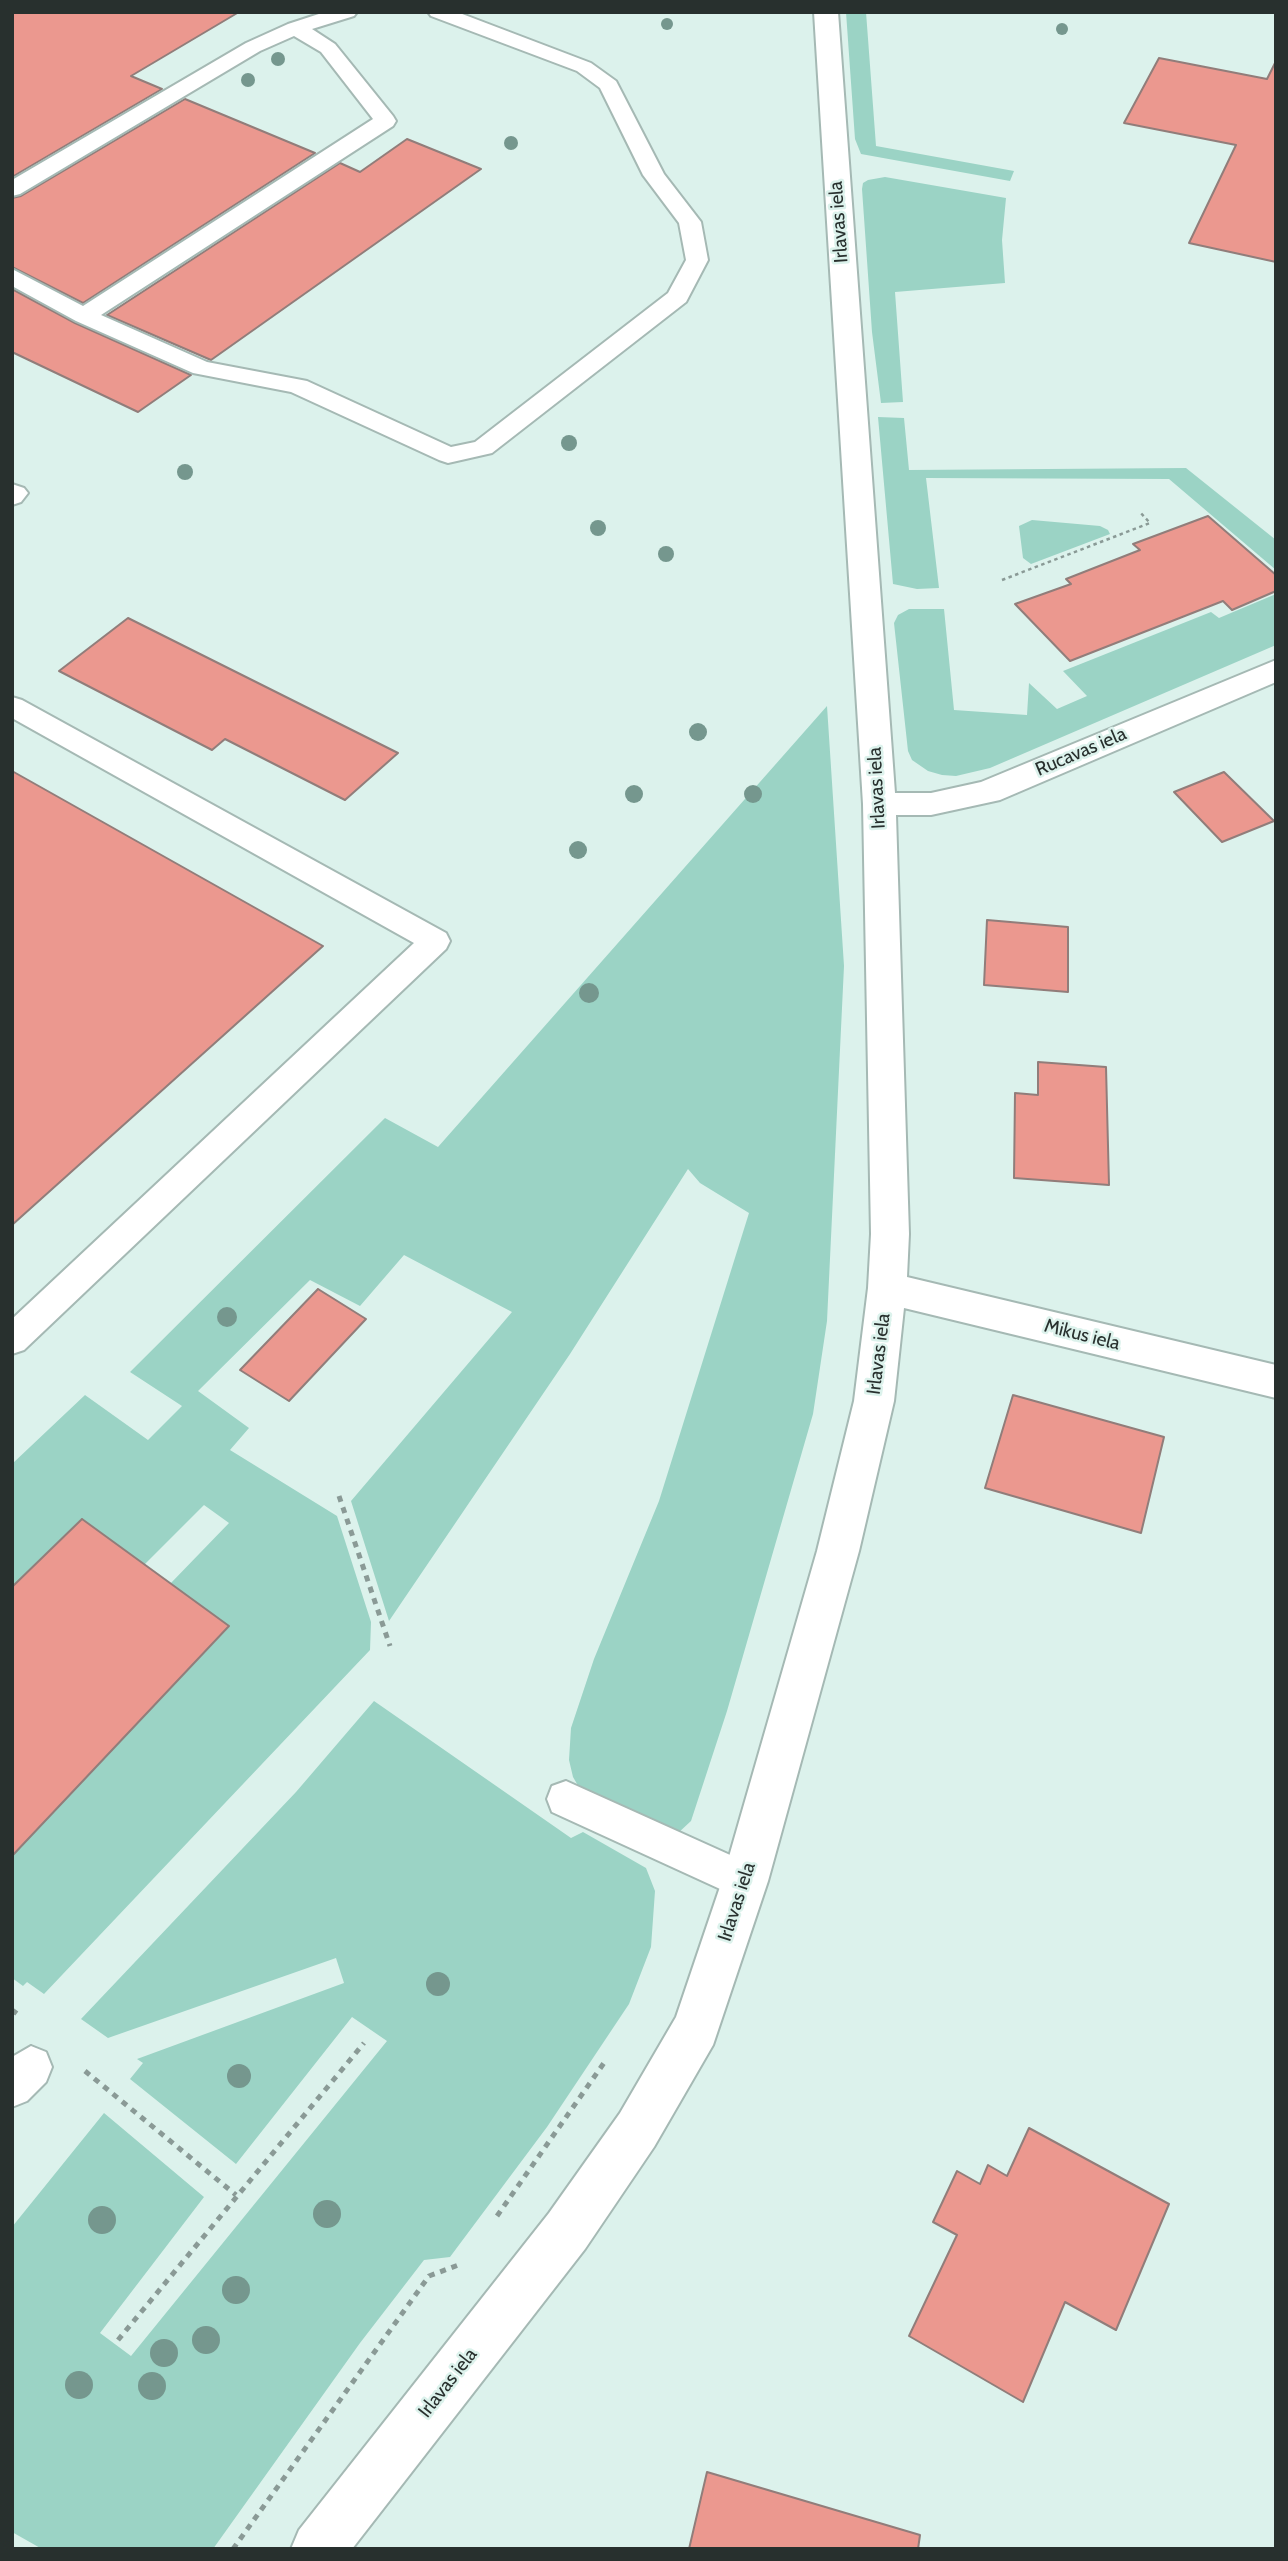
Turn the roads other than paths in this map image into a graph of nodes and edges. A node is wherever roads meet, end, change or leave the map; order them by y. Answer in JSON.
{"nodes":[{"id":1,"x":347,"y":12,"type":"edge"},
{"id":2,"x":438,"y":12,"type":"edge"},
{"id":3,"x":826,"y":12,"type":"edge"},
{"id":4,"x":295,"y":28,"type":"junction"},
{"id":5,"x":12,"y":189,"type":"edge"},
{"id":6,"x":12,"y":276,"type":"edge"},
{"id":7,"x":85,"y":316,"type":"junction"},
{"id":8,"x":1276,"y":670,"type":"edge"},
{"id":9,"x":12,"y":706,"type":"edge"},
{"id":10,"x":878,"y":804,"type":"junction"},
{"id":11,"x":887,"y":1288,"type":"junction"},
{"id":12,"x":12,"y":1340,"type":"edge"},
{"id":13,"x":1276,"y":1382,"type":"edge"},
{"id":14,"x":566,"y":1799,"type":"dead end"},
{"id":15,"x":745,"y":1881,"type":"junction"},
{"id":16,"x":318,"y":2549,"type":"edge"}],
"edges":[{"from":1,"to":4,"type":"lane"},
{"from":2,"to":7,"type":"lane"},
{"from":3,"to":10,"type":"street","name":"Irlavas iela"},
{"from":4,"to":5,"type":"lane"},
{"from":4,"to":7,"type":"lane"},
{"from":6,"to":7,"type":"lane"},
{"from":8,"to":10,"type":"street","name":"Rucavas iela"},
{"from":9,"to":12,"type":"lane"},
{"from":10,"to":11,"type":"street","name":"Irlavas iela"},
{"from":11,"to":13,"type":"street","name":"Mikus iela"},
{"from":11,"to":15,"type":"street","name":"Irlavas iela"},
{"from":14,"to":15,"type":"lane"},
{"from":15,"to":16,"type":"street","name":"Irlavas iela"}]}
